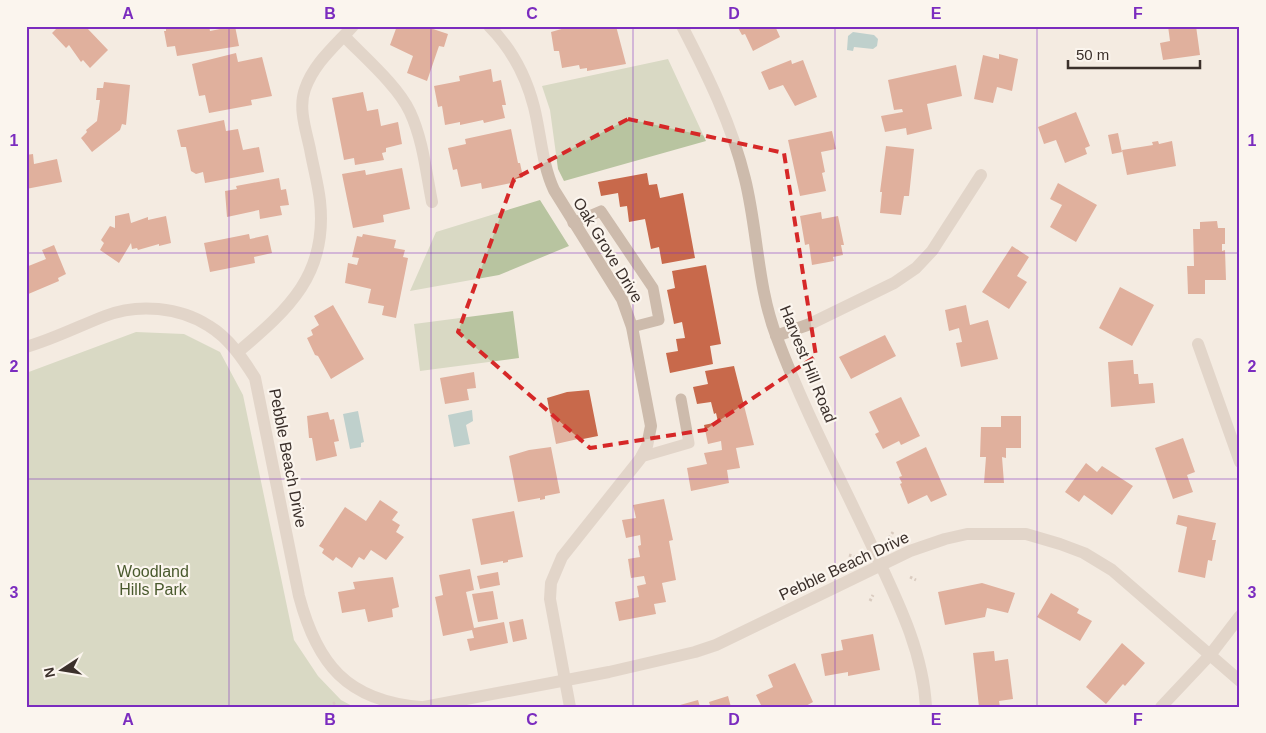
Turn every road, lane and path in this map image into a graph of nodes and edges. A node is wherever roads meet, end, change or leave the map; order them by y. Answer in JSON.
{"nodes":[{"id":1,"x":353,"y":26,"type":"edge"},
{"id":2,"x":489,"y":26,"type":"edge"},
{"id":3,"x":682,"y":26,"type":"edge"},
{"id":4,"x":344,"y":36,"type":"junction"},
{"id":5,"x":980,"y":175,"type":"dead end"},
{"id":6,"x":432,"y":202,"type":"dead end"},
{"id":7,"x":573,"y":223,"type":"junction"},
{"id":8,"x":632,"y":327,"type":"junction"},
{"id":9,"x":776,"y":336,"type":"junction"},
{"id":10,"x":1198,"y":344,"type":"dead end"},
{"id":11,"x":26,"y":347,"type":"edge"},
{"id":12,"x":238,"y":352,"type":"junction"},
{"id":13,"x":681,"y":399,"type":"dead end"},
{"id":14,"x":641,"y":456,"type":"junction"},
{"id":15,"x":1240,"y":462,"type":"edge"},
{"id":16,"x":893,"y":532,"type":"dead end"},
{"id":17,"x":889,"y":538,"type":"dead end"},
{"id":18,"x":849,"y":555,"type":"dead end"},
{"id":19,"x":854,"y":557,"type":"dead end"},
{"id":20,"x":881,"y":566,"type":"junction"},
{"id":21,"x":910,"y":577,"type":"dead end"},
{"id":22,"x":916,"y":580,"type":"dead end"},
{"id":23,"x":873,"y":595,"type":"dead end"},
{"id":24,"x":870,"y":601,"type":"dead end"},
{"id":25,"x":1240,"y":616,"type":"edge"},
{"id":26,"x":1210,"y":655,"type":"junction"},
{"id":27,"x":566,"y":681,"type":"junction"},
{"id":28,"x":1240,"y":681,"type":"edge"},
{"id":29,"x":26,"y":701,"type":"edge"},
{"id":30,"x":337,"y":701,"type":"dead end"},
{"id":31,"x":30,"y":707,"type":"edge"},
{"id":32,"x":329,"y":707,"type":"edge"},
{"id":33,"x":423,"y":707,"type":"edge"},
{"id":34,"x":570,"y":707,"type":"edge"},
{"id":35,"x":926,"y":707,"type":"edge"},
{"id":36,"x":1160,"y":707,"type":"edge"}],
"edges":[{"from":1,"to":4,"type":"street"},
{"from":2,"to":7,"type":"street","name":"Oak Grove Drive"},
{"from":3,"to":9,"type":"street","name":"Harvest Hill Road"},
{"from":4,"to":6,"type":"street"},
{"from":4,"to":12,"type":"street"},
{"from":5,"to":9,"type":"street"},
{"from":7,"to":8,"type":"street","name":"Oak Grove Drive"},
{"from":7,"to":8,"type":"lane"},
{"from":8,"to":14,"type":"street","name":"Oak Grove Drive"},
{"from":9,"to":20,"type":"street","name":"Harvest Hill Road"},
{"from":10,"to":15,"type":"street"},
{"from":11,"to":12,"type":"street","name":"Pebble Beach Drive"},
{"from":12,"to":33,"type":"street","name":"Pebble Beach Drive"},
{"from":13,"to":14,"type":"lane"},
{"from":14,"to":27,"type":"street","name":"Oak Grove Drive"},
{"from":16,"to":17,"type":"path"},
{"from":18,"to":19,"type":"path"},
{"from":20,"to":26,"type":"street","name":"Pebble Beach Drive"},
{"from":20,"to":27,"type":"street","name":"Pebble Beach Drive"},
{"from":20,"to":35,"type":"street","name":"Harvest Hill Road"},
{"from":21,"to":22,"type":"path"},
{"from":23,"to":24,"type":"path"},
{"from":25,"to":26,"type":"street"},
{"from":26,"to":28,"type":"street","name":"Pebble Beach Drive"},
{"from":26,"to":36,"type":"street"},
{"from":27,"to":33,"type":"street","name":"Pebble Beach Drive"},
{"from":27,"to":34,"type":"street","name":"Oak Grove Drive"},
{"from":29,"to":31,"type":"path"},
{"from":30,"to":32,"type":"path"}]}
